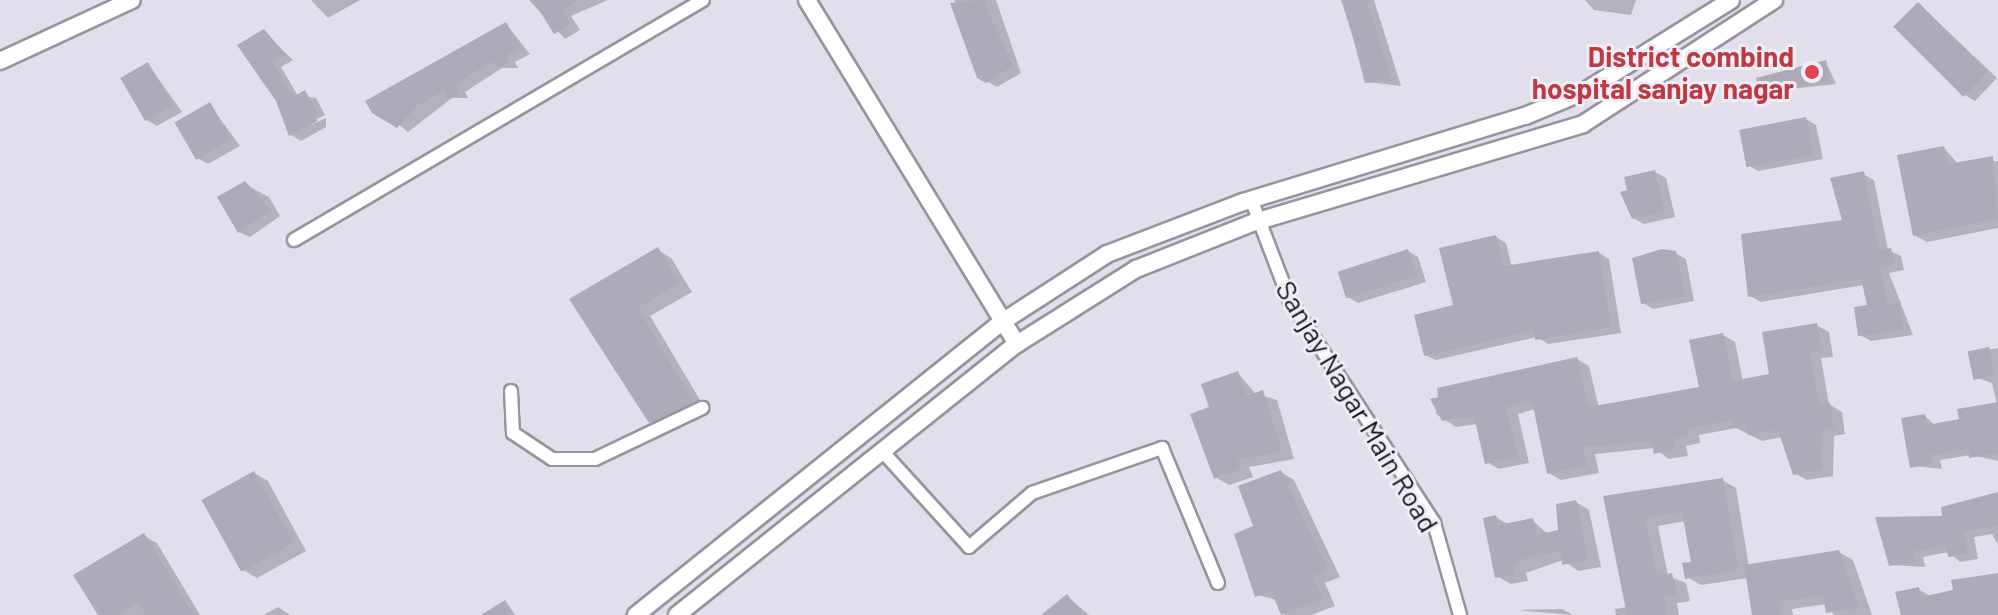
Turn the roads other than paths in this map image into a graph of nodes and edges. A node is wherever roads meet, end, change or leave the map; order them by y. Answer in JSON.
{"nodes":[{"id":1,"x":132,"y":0,"type":"edge"},
{"id":2,"x":703,"y":0,"type":"edge"},
{"id":3,"x":807,"y":0,"type":"edge"},
{"id":4,"x":1731,"y":0,"type":"edge"},
{"id":5,"x":1774,"y":0,"type":"edge"},
{"id":6,"x":0,"y":61,"type":"edge"},
{"id":7,"x":1251,"y":199,"type":"junction"},
{"id":8,"x":1255,"y":222,"type":"junction"},
{"id":9,"x":294,"y":240,"type":"dead end"},
{"id":10,"x":1002,"y":322,"type":"junction"},
{"id":11,"x":1017,"y":344,"type":"junction"},
{"id":12,"x":511,"y":391,"type":"dead end"},
{"id":13,"x":702,"y":408,"type":"dead end"},
{"id":14,"x":883,"y":452,"type":"junction"},
{"id":15,"x":1218,"y":583,"type":"dead end"},
{"id":16,"x":636,"y":615,"type":"edge"},
{"id":17,"x":677,"y":615,"type":"edge"},
{"id":18,"x":1460,"y":615,"type":"edge"}],
"edges":[{"from":1,"to":6,"type":"street"},
{"from":2,"to":9,"type":"street"},
{"from":3,"to":10,"type":"street"},
{"from":4,"to":7,"type":"street"},
{"from":5,"to":8,"type":"street"},
{"from":7,"to":8,"type":"street","name":"Sanjay Nagar Main Road"},
{"from":7,"to":10,"type":"street"},
{"from":8,"to":11,"type":"street"},
{"from":8,"to":18,"type":"street","name":"Sanjay Nagar Main Road"},
{"from":10,"to":11,"type":"street"},
{"from":10,"to":16,"type":"street"},
{"from":11,"to":14,"type":"street"},
{"from":12,"to":13,"type":"street"},
{"from":14,"to":15,"type":"street"},
{"from":14,"to":17,"type":"street"}]}
